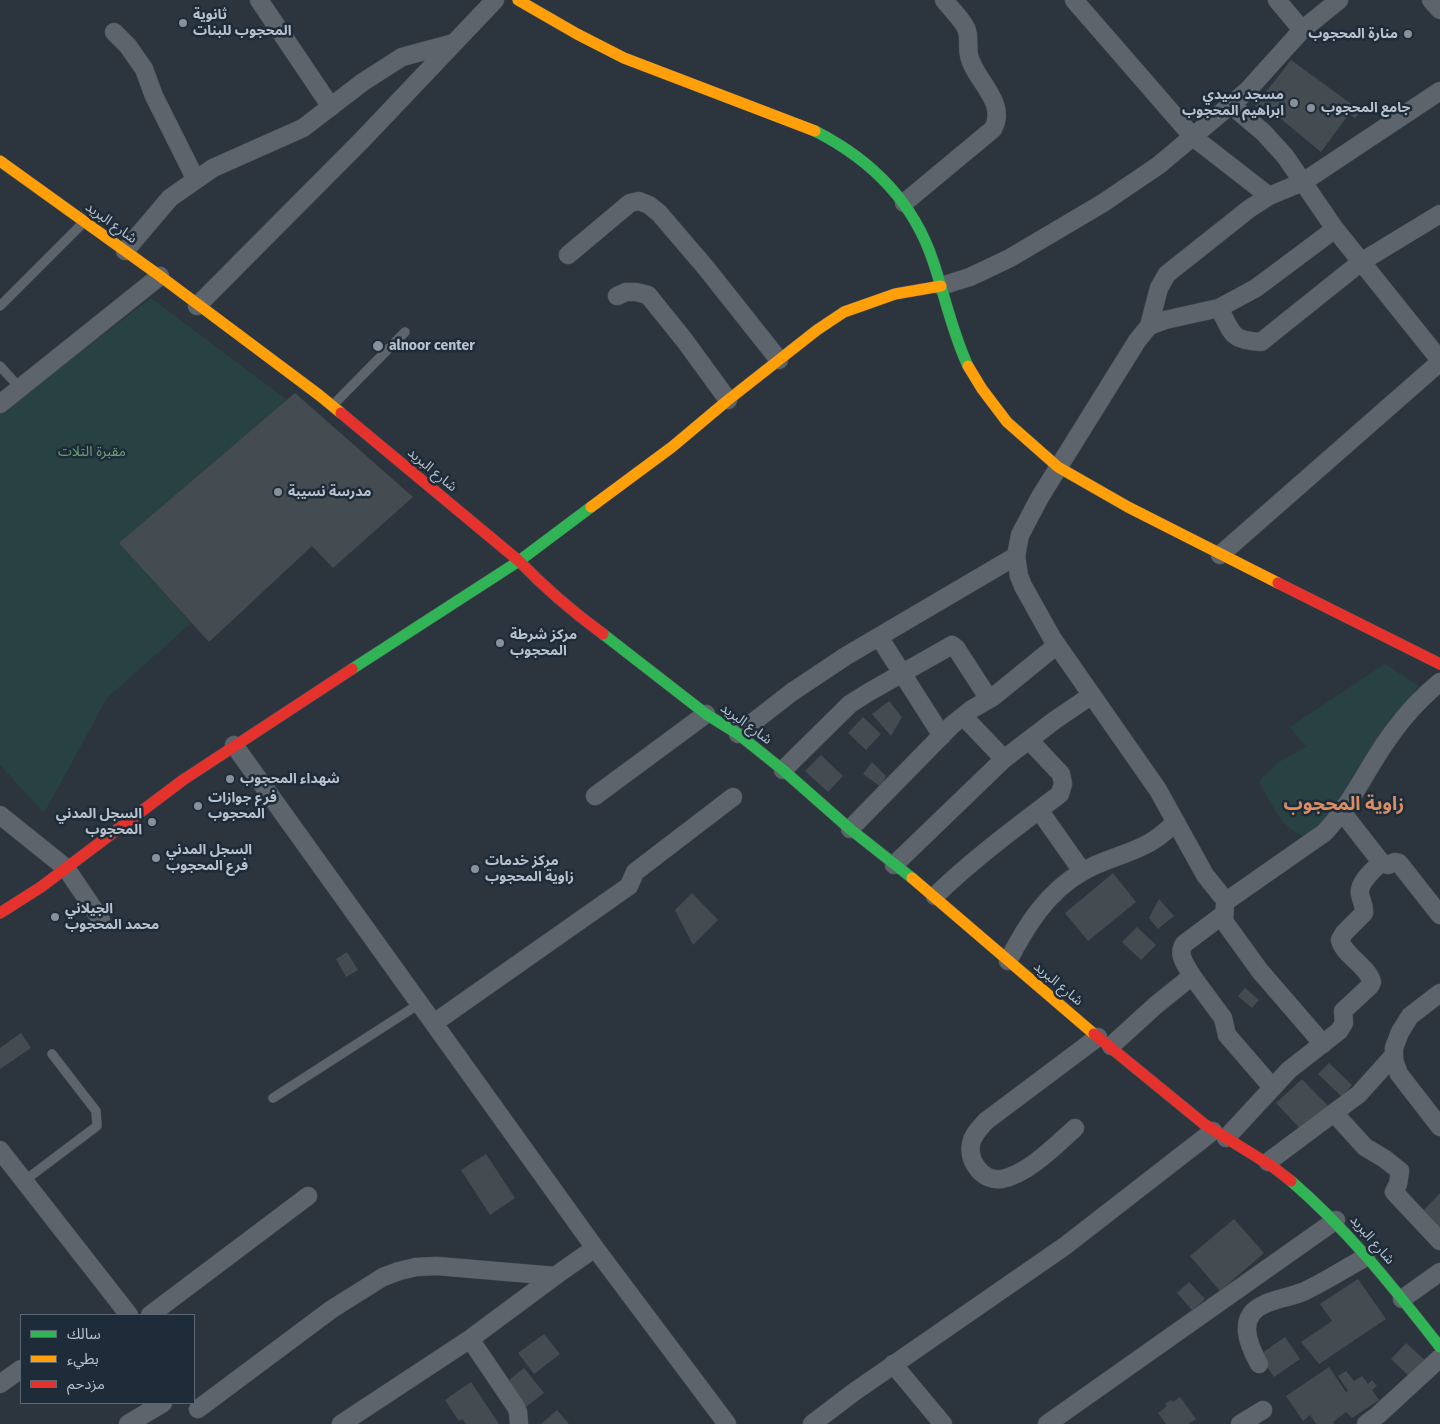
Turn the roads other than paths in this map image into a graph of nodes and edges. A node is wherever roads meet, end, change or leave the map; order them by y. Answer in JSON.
{"nodes":[{"id":1,"x":258,"y":0,"type":"edge"},
{"id":2,"x":495,"y":0,"type":"edge"},
{"id":3,"x":518,"y":0,"type":"edge"},
{"id":4,"x":944,"y":0,"type":"edge"},
{"id":5,"x":1074,"y":0,"type":"edge"},
{"id":6,"x":1277,"y":0,"type":"edge"},
{"id":7,"x":1339,"y":0,"type":"edge"},
{"id":8,"x":1431,"y":0,"type":"edge"},
{"id":9,"x":1440,"y":10,"type":"edge"},
{"id":10,"x":1302,"y":30,"type":"junction"},
{"id":11,"x":114,"y":32,"type":"dead end"},
{"id":12,"x":455,"y":42,"type":"junction"},
{"id":13,"x":1440,"y":91,"type":"edge"},
{"id":14,"x":1230,"y":105,"type":"junction"},
{"id":15,"x":330,"y":107,"type":"junction"},
{"id":16,"x":1193,"y":137,"type":"junction"},
{"id":17,"x":1,"y":164,"type":"edge"},
{"id":18,"x":196,"y":180,"type":"junction"},
{"id":19,"x":1304,"y":182,"type":"junction"},
{"id":20,"x":1269,"y":196,"type":"junction"},
{"id":21,"x":904,"y":203,"type":"junction"},
{"id":22,"x":1438,"y":220,"type":"edge"},
{"id":23,"x":84,"y":222,"type":"junction"},
{"id":24,"x":1335,"y":229,"type":"junction"},
{"id":25,"x":125,"y":251,"type":"junction"},
{"id":26,"x":568,"y":256,"type":"dead end"},
{"id":27,"x":1361,"y":262,"type":"junction"},
{"id":28,"x":160,"y":276,"type":"junction"},
{"id":29,"x":941,"y":286,"type":"junction"},
{"id":30,"x":617,"y":296,"type":"dead end"},
{"id":31,"x":0,"y":306,"type":"edge"},
{"id":32,"x":197,"y":306,"type":"junction"},
{"id":33,"x":1219,"y":308,"type":"junction"},
{"id":34,"x":1149,"y":326,"type":"junction"},
{"id":35,"x":405,"y":332,"type":"dead end"},
{"id":36,"x":779,"y":360,"type":"junction"},
{"id":37,"x":1440,"y":361,"type":"edge"},
{"id":38,"x":0,"y":366,"type":"edge"},
{"id":39,"x":20,"y":388,"type":"junction"},
{"id":40,"x":728,"y":400,"type":"junction"},
{"id":41,"x":0,"y":404,"type":"edge"},
{"id":42,"x":332,"y":406,"type":"junction"},
{"id":43,"x":1058,"y":467,"type":"junction"},
{"id":44,"x":1220,"y":555,"type":"junction"},
{"id":45,"x":1016,"y":556,"type":"junction"},
{"id":46,"x":519,"y":561,"type":"junction"},
{"id":47,"x":879,"y":637,"type":"junction"},
{"id":48,"x":1057,"y":645,"type":"junction"},
{"id":49,"x":1440,"y":664,"type":"edge"},
{"id":50,"x":902,"y":674,"type":"junction"},
{"id":51,"x":1440,"y":682,"type":"edge"},
{"id":52,"x":1092,"y":696,"type":"junction"},
{"id":53,"x":989,"y":699,"type":"junction"},
{"id":54,"x":706,"y":714,"type":"junction"},
{"id":55,"x":963,"y":716,"type":"junction"},
{"id":56,"x":738,"y":734,"type":"junction"},
{"id":57,"x":942,"y":736,"type":"junction"},
{"id":58,"x":1029,"y":740,"type":"junction"},
{"id":59,"x":234,"y":745,"type":"junction"},
{"id":60,"x":1004,"y":760,"type":"junction"},
{"id":61,"x":783,"y":770,"type":"junction"},
{"id":62,"x":595,"y":796,"type":"dead end"},
{"id":63,"x":733,"y":797,"type":"dead end"},
{"id":64,"x":1039,"y":810,"type":"junction"},
{"id":65,"x":1342,"y":812,"type":"junction"},
{"id":66,"x":0,"y":815,"type":"edge"},
{"id":67,"x":1176,"y":822,"type":"junction"},
{"id":68,"x":850,"y":829,"type":"junction"},
{"id":69,"x":1381,"y":862,"type":"junction"},
{"id":70,"x":894,"y":865,"type":"junction"},
{"id":71,"x":66,"y":868,"type":"junction"},
{"id":72,"x":1082,"y":871,"type":"junction"},
{"id":73,"x":935,"y":896,"type":"junction"},
{"id":74,"x":1224,"y":906,"type":"junction"},
{"id":75,"x":0,"y":913,"type":"edge"},
{"id":76,"x":1440,"y":915,"type":"edge"},
{"id":77,"x":101,"y":920,"type":"dead end"},
{"id":78,"x":1008,"y":962,"type":"junction"},
{"id":79,"x":1192,"y":976,"type":"junction"},
{"id":80,"x":1440,"y":993,"type":"edge"},
{"id":81,"x":419,"y":1004,"type":"junction"},
{"id":82,"x":434,"y":1023,"type":"junction"},
{"id":83,"x":1104,"y":1041,"type":"junction"},
{"id":84,"x":1322,"y":1044,"type":"junction"},
{"id":85,"x":52,"y":1054,"type":"dead end"},
{"id":86,"x":1394,"y":1056,"type":"junction"},
{"id":87,"x":1272,"y":1087,"type":"junction"},
{"id":88,"x":273,"y":1098,"type":"dead end"},
{"id":89,"x":1334,"y":1113,"type":"junction"},
{"id":90,"x":1440,"y":1127,"type":"edge"},
{"id":91,"x":1076,"y":1128,"type":"dead end"},
{"id":92,"x":1219,"y":1134,"type":"junction"},
{"id":93,"x":0,"y":1150,"type":"edge"},
{"id":94,"x":1268,"y":1162,"type":"junction"},
{"id":95,"x":24,"y":1181,"type":"junction"},
{"id":96,"x":308,"y":1196,"type":"dead end"},
{"id":97,"x":1336,"y":1220,"type":"junction"},
{"id":98,"x":1440,"y":1241,"type":"edge"},
{"id":99,"x":595,"y":1248,"type":"junction"},
{"id":100,"x":1366,"y":1257,"type":"junction"},
{"id":101,"x":1440,"y":1272,"type":"edge"},
{"id":102,"x":555,"y":1276,"type":"junction"},
{"id":103,"x":1402,"y":1298,"type":"junction"},
{"id":104,"x":128,"y":1314,"type":"edge"},
{"id":105,"x":151,"y":1314,"type":"edge"},
{"id":106,"x":470,"y":1338,"type":"junction"},
{"id":107,"x":1440,"y":1348,"type":"edge"},
{"id":108,"x":1440,"y":1358,"type":"edge"},
{"id":109,"x":893,"y":1364,"type":"junction"},
{"id":110,"x":1259,"y":1364,"type":"dead end"},
{"id":111,"x":20,"y":1370,"type":"edge"},
{"id":112,"x":1,"y":1380,"type":"edge"},
{"id":113,"x":161,"y":1404,"type":"edge"},
{"id":114,"x":1263,"y":1410,"type":"dead end"},
{"id":115,"x":198,"y":1411,"type":"edge"},
{"id":116,"x":128,"y":1424,"type":"edge"},
{"id":117,"x":341,"y":1424,"type":"edge"},
{"id":118,"x":519,"y":1424,"type":"edge"},
{"id":119,"x":727,"y":1424,"type":"edge"},
{"id":120,"x":812,"y":1424,"type":"edge"},
{"id":121,"x":943,"y":1424,"type":"edge"},
{"id":122,"x":1047,"y":1424,"type":"edge"},
{"id":123,"x":1240,"y":1424,"type":"edge"},
{"id":124,"x":1366,"y":1424,"type":"edge"}],
"edges":[{"from":1,"to":15,"type":"street"},
{"from":2,"to":12,"type":"street"},
{"from":3,"to":21,"type":"street"},
{"from":4,"to":21,"type":"street"},
{"from":5,"to":16,"type":"street"},
{"from":6,"to":10,"type":"street"},
{"from":7,"to":10,"type":"street"},
{"from":8,"to":9,"type":"street"},
{"from":10,"to":14,"type":"street"},
{"from":11,"to":18,"type":"street"},
{"from":12,"to":15,"type":"street"},
{"from":12,"to":32,"type":"street"},
{"from":13,"to":19,"type":"street"},
{"from":14,"to":16,"type":"street"},
{"from":14,"to":19,"type":"street"},
{"from":15,"to":18,"type":"street"},
{"from":16,"to":20,"type":"street"},
{"from":16,"to":29,"type":"street"},
{"from":17,"to":23,"type":"street","name":"شارع البريد"},
{"from":18,"to":25,"type":"street"},
{"from":19,"to":20,"type":"street"},
{"from":19,"to":24,"type":"street"},
{"from":20,"to":34,"type":"street"},
{"from":21,"to":29,"type":"street"},
{"from":22,"to":27,"type":"street"},
{"from":23,"to":25,"type":"street","name":"شارع البريد"},
{"from":23,"to":31,"type":"lane"},
{"from":24,"to":27,"type":"street"},
{"from":24,"to":33,"type":"street"},
{"from":25,"to":28,"type":"street","name":"شارع البريد"},
{"from":26,"to":36,"type":"street"},
{"from":27,"to":33,"type":"street"},
{"from":27,"to":37,"type":"street"},
{"from":28,"to":32,"type":"street","name":"شارع البريد"},
{"from":28,"to":39,"type":"street"},
{"from":29,"to":36,"type":"street"},
{"from":29,"to":43,"type":"street"},
{"from":30,"to":40,"type":"street"},
{"from":32,"to":42,"type":"street","name":"شارع البريد"},
{"from":33,"to":34,"type":"street"},
{"from":34,"to":43,"type":"street"},
{"from":35,"to":42,"type":"lane"},
{"from":36,"to":40,"type":"street"},
{"from":37,"to":44,"type":"street"},
{"from":38,"to":39,"type":"lane"},
{"from":39,"to":41,"type":"street"},
{"from":40,"to":46,"type":"street"},
{"from":42,"to":46,"type":"street","name":"شارع البريد"},
{"from":43,"to":44,"type":"street"},
{"from":43,"to":45,"type":"street"},
{"from":44,"to":49,"type":"street"},
{"from":45,"to":47,"type":"street"},
{"from":45,"to":48,"type":"street"},
{"from":46,"to":54,"type":"street","name":"شارع البريد"},
{"from":46,"to":59,"type":"street"},
{"from":47,"to":50,"type":"street"},
{"from":47,"to":56,"type":"street"},
{"from":48,"to":52,"type":"street"},
{"from":48,"to":53,"type":"street"},
{"from":50,"to":53,"type":"street"},
{"from":50,"to":57,"type":"street"},
{"from":50,"to":61,"type":"street"},
{"from":51,"to":65,"type":"street"},
{"from":52,"to":58,"type":"street"},
{"from":52,"to":67,"type":"street"},
{"from":53,"to":55,"type":"street"},
{"from":54,"to":56,"type":"street","name":"شارع البريد"},
{"from":54,"to":62,"type":"street"},
{"from":55,"to":57,"type":"street"},
{"from":55,"to":60,"type":"street"},
{"from":56,"to":61,"type":"street","name":"شارع البريد"},
{"from":57,"to":68,"type":"street"},
{"from":58,"to":60,"type":"street"},
{"from":58,"to":64,"type":"street"},
{"from":59,"to":71,"type":"street"},
{"from":59,"to":81,"type":"street"},
{"from":60,"to":70,"type":"street"},
{"from":61,"to":68,"type":"street","name":"شارع البريد"},
{"from":63,"to":82,"type":"street"},
{"from":64,"to":72,"type":"street"},
{"from":64,"to":73,"type":"street"},
{"from":65,"to":69,"type":"street"},
{"from":65,"to":74,"type":"street"},
{"from":66,"to":71,"type":"street"},
{"from":67,"to":72,"type":"street"},
{"from":67,"to":74,"type":"street"},
{"from":68,"to":70,"type":"street","name":"شارع البريد"},
{"from":69,"to":76,"type":"street"},
{"from":69,"to":84,"type":"street"},
{"from":70,"to":73,"type":"street","name":"شارع البريد"},
{"from":71,"to":75,"type":"street"},
{"from":71,"to":77,"type":"street"},
{"from":72,"to":78,"type":"street"},
{"from":73,"to":78,"type":"street","name":"شارع البريد"},
{"from":74,"to":79,"type":"street"},
{"from":74,"to":84,"type":"street"},
{"from":78,"to":83,"type":"street","name":"شارع البريد"},
{"from":79,"to":83,"type":"street"},
{"from":79,"to":87,"type":"street"},
{"from":80,"to":86,"type":"street"},
{"from":81,"to":82,"type":"street"},
{"from":81,"to":88,"type":"lane"},
{"from":82,"to":99,"type":"street"},
{"from":83,"to":91,"type":"street"},
{"from":83,"to":92,"type":"street","name":"شارع البريد"},
{"from":84,"to":87,"type":"street"},
{"from":85,"to":95,"type":"lane"},
{"from":86,"to":89,"type":"street"},
{"from":86,"to":90,"type":"street"},
{"from":87,"to":92,"type":"street"},
{"from":89,"to":94,"type":"street"},
{"from":89,"to":98,"type":"street"},
{"from":92,"to":94,"type":"street","name":"شارع البريد"},
{"from":92,"to":109,"type":"street"},
{"from":93,"to":95,"type":"street"},
{"from":94,"to":97,"type":"street","name":"شارع البريد"},
{"from":95,"to":104,"type":"street"},
{"from":96,"to":105,"type":"street"},
{"from":97,"to":100,"type":"street","name":"شارع البريد"},
{"from":97,"to":122,"type":"street"},
{"from":99,"to":102,"type":"street"},
{"from":99,"to":119,"type":"street"},
{"from":100,"to":103,"type":"street","name":"شارع البريد"},
{"from":100,"to":110,"type":"street"},
{"from":101,"to":103,"type":"street"},
{"from":102,"to":106,"type":"street"},
{"from":102,"to":115,"type":"street"},
{"from":103,"to":107,"type":"street","name":"شارع البريد"},
{"from":106,"to":117,"type":"street"},
{"from":106,"to":118,"type":"street"},
{"from":108,"to":124,"type":"street"},
{"from":109,"to":120,"type":"street"},
{"from":109,"to":121,"type":"street"},
{"from":111,"to":112,"type":"street"},
{"from":113,"to":116,"type":"street"},
{"from":114,"to":123,"type":"street"}]}
